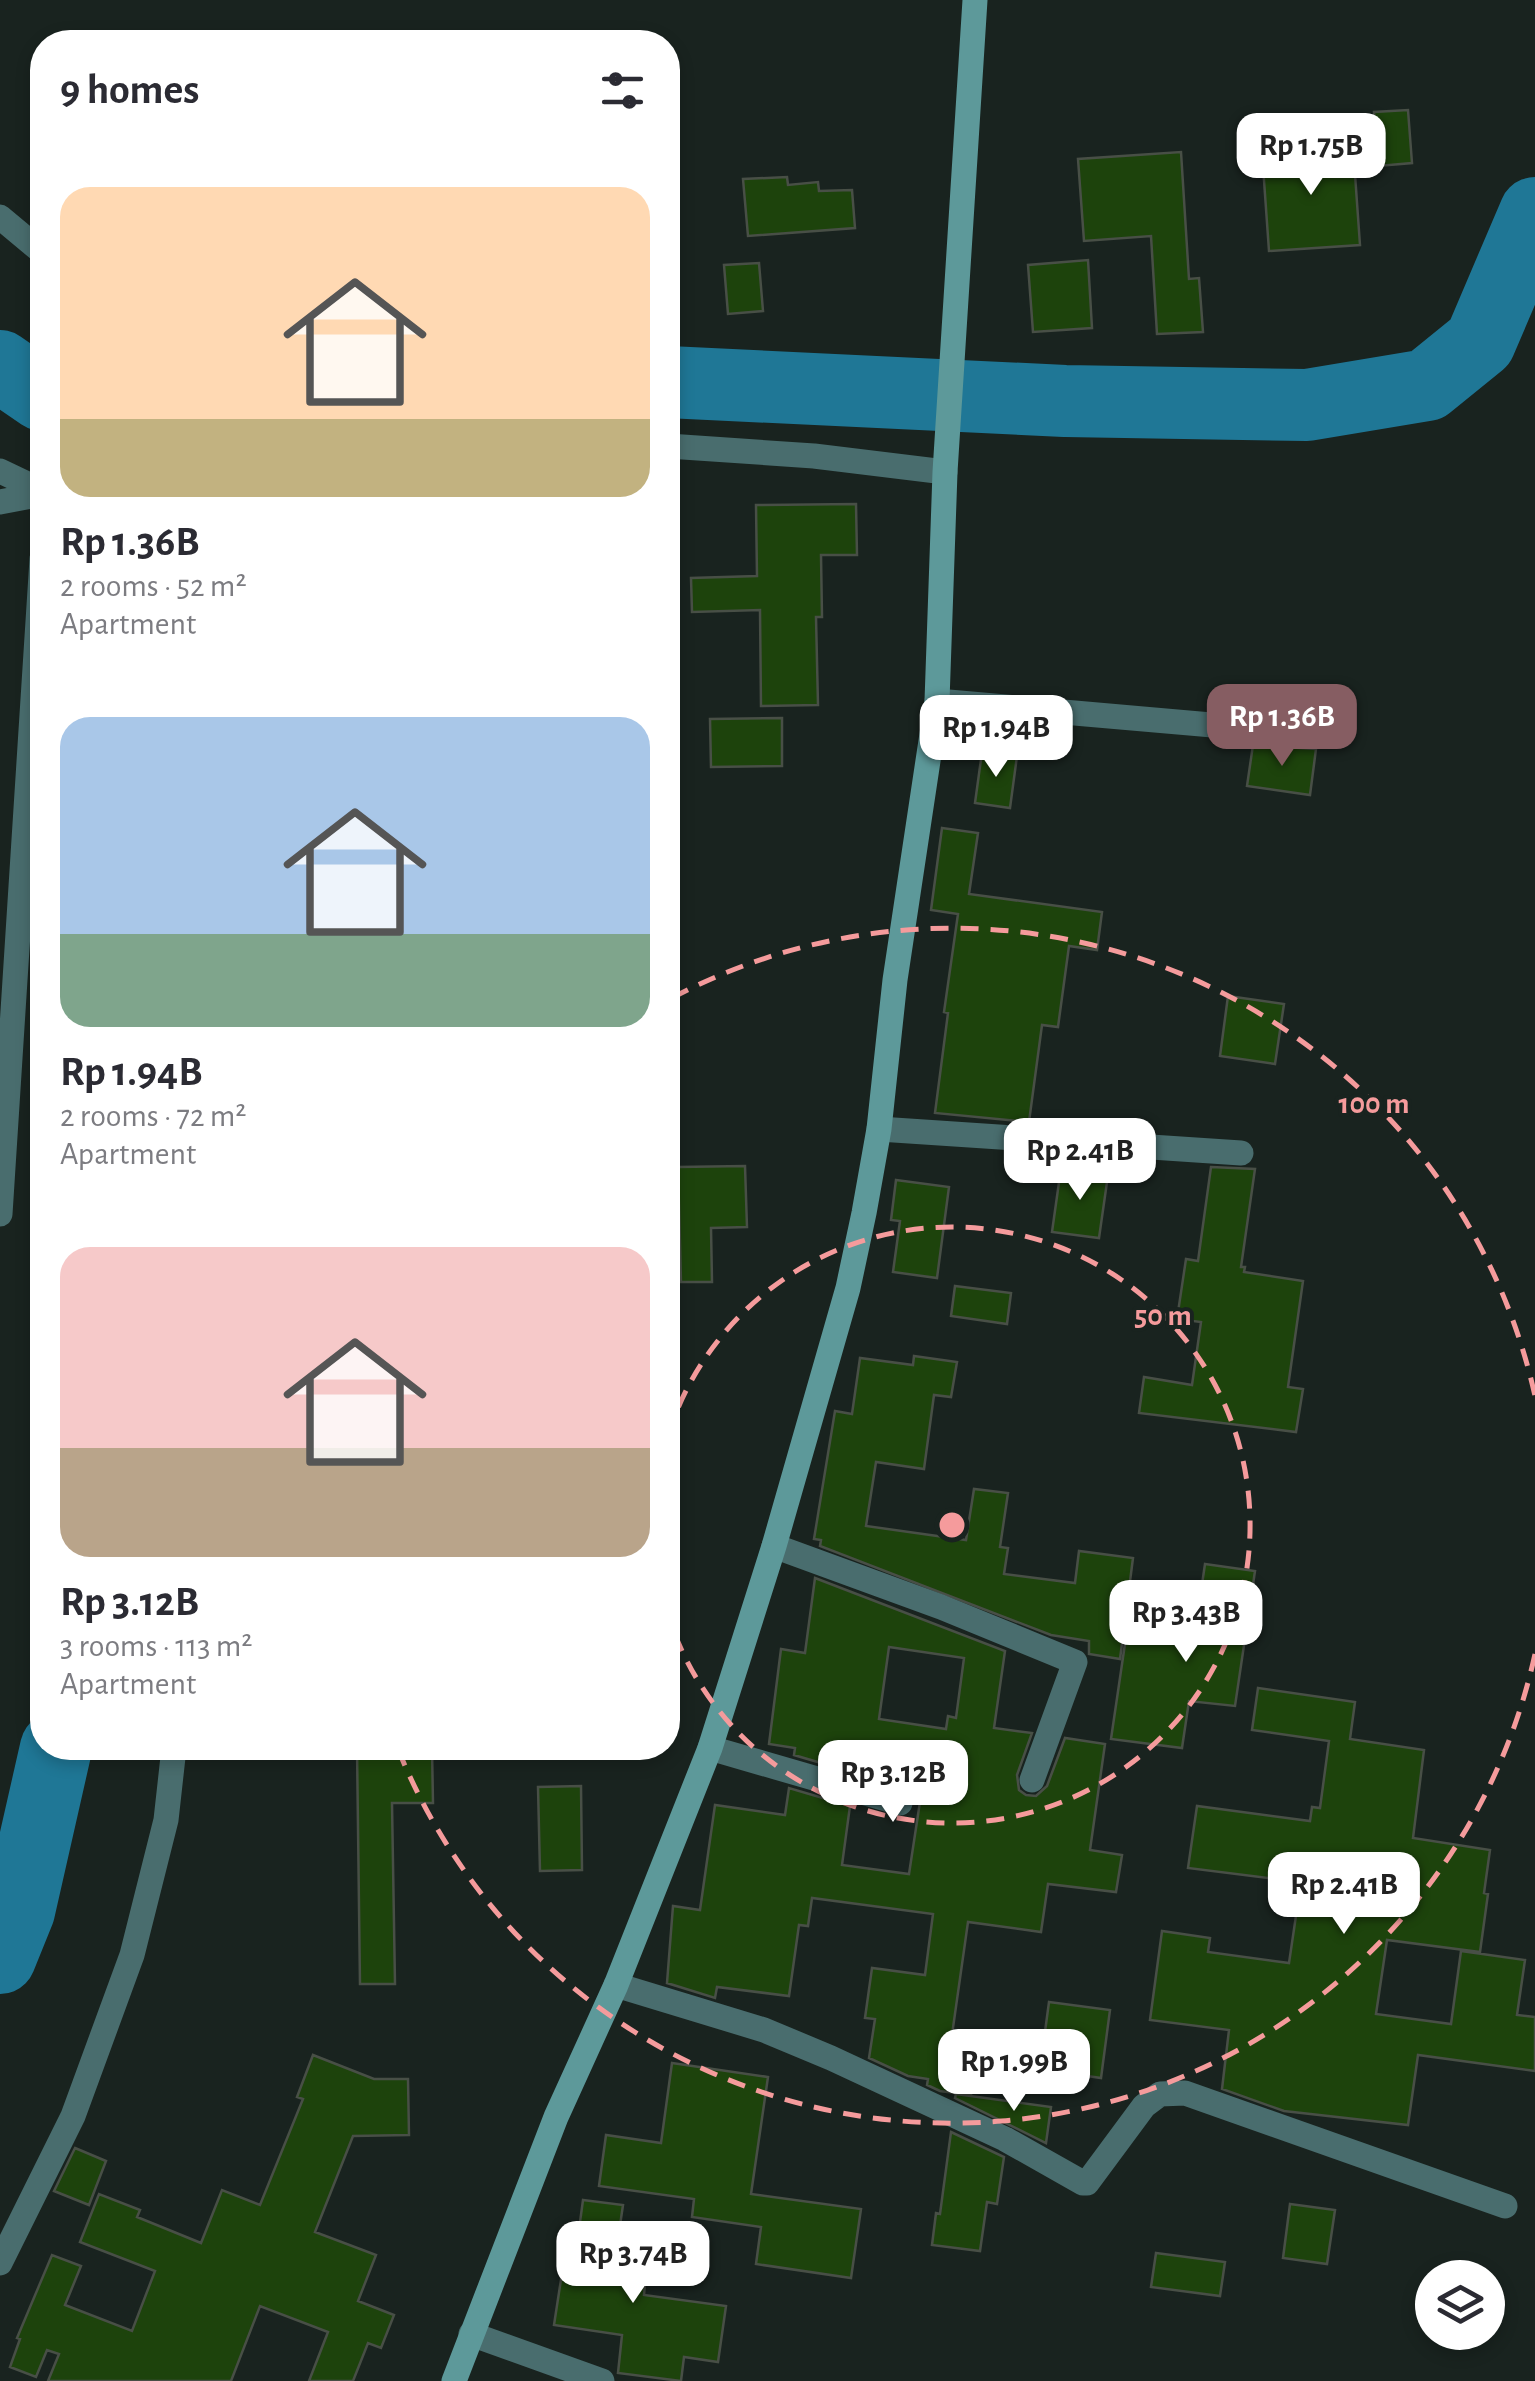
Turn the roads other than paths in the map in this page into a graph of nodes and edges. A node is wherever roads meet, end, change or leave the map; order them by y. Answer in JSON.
{"nodes":[{"id":1,"x":976,"y":0,"type":"edge"},
{"id":2,"x":0,"y":217,"type":"edge"},
{"id":3,"x":30,"y":242,"type":"edge"},
{"id":4,"x":680,"y":447,"type":"edge"},
{"id":5,"x":946,"y":460,"type":"junction"},
{"id":6,"x":0,"y":471,"type":"edge"},
{"id":7,"x":30,"y":487,"type":"edge"},
{"id":8,"x":30,"y":496,"type":"edge"},
{"id":9,"x":0,"y":502,"type":"edge"},
{"id":10,"x":937,"y":701,"type":"junction"},
{"id":11,"x":1280,"y":731,"type":"dead end"},
{"id":12,"x":30,"y":746,"type":"edge"},
{"id":13,"x":879,"y":1129,"type":"junction"},
{"id":14,"x":1242,"y":1153,"type":"dead end"},
{"id":15,"x":0,"y":1214,"type":"edge"},
{"id":16,"x":774,"y":1546,"type":"junction"},
{"id":17,"x":710,"y":1748,"type":"junction"},
{"id":18,"x":173,"y":1760,"type":"edge"},
{"id":19,"x":1032,"y":1780,"type":"dead end"},
{"id":20,"x":900,"y":1803,"type":"dead end"},
{"id":21,"x":616,"y":1985,"type":"junction"},
{"id":22,"x":1504,"y":2206,"type":"dead end"},
{"id":23,"x":0,"y":2263,"type":"edge"},
{"id":24,"x":471,"y":2334,"type":"junction"},
{"id":25,"x":454,"y":2381,"type":"edge"},
{"id":26,"x":602,"y":2381,"type":"edge"}],
"edges":[{"from":1,"to":5,"type":"street"},
{"from":2,"to":3,"type":"street"},
{"from":4,"to":5,"type":"street"},
{"from":5,"to":10,"type":"street"},
{"from":6,"to":7,"type":"street"},
{"from":8,"to":9,"type":"street"},
{"from":10,"to":11,"type":"street"},
{"from":10,"to":13,"type":"street"},
{"from":12,"to":15,"type":"street"},
{"from":13,"to":14,"type":"street"},
{"from":13,"to":16,"type":"street"},
{"from":16,"to":17,"type":"street"},
{"from":16,"to":19,"type":"street"},
{"from":17,"to":20,"type":"street"},
{"from":17,"to":21,"type":"street"},
{"from":18,"to":23,"type":"street"},
{"from":21,"to":22,"type":"street"},
{"from":21,"to":24,"type":"street"},
{"from":24,"to":25,"type":"street"},
{"from":24,"to":26,"type":"street"}]}
